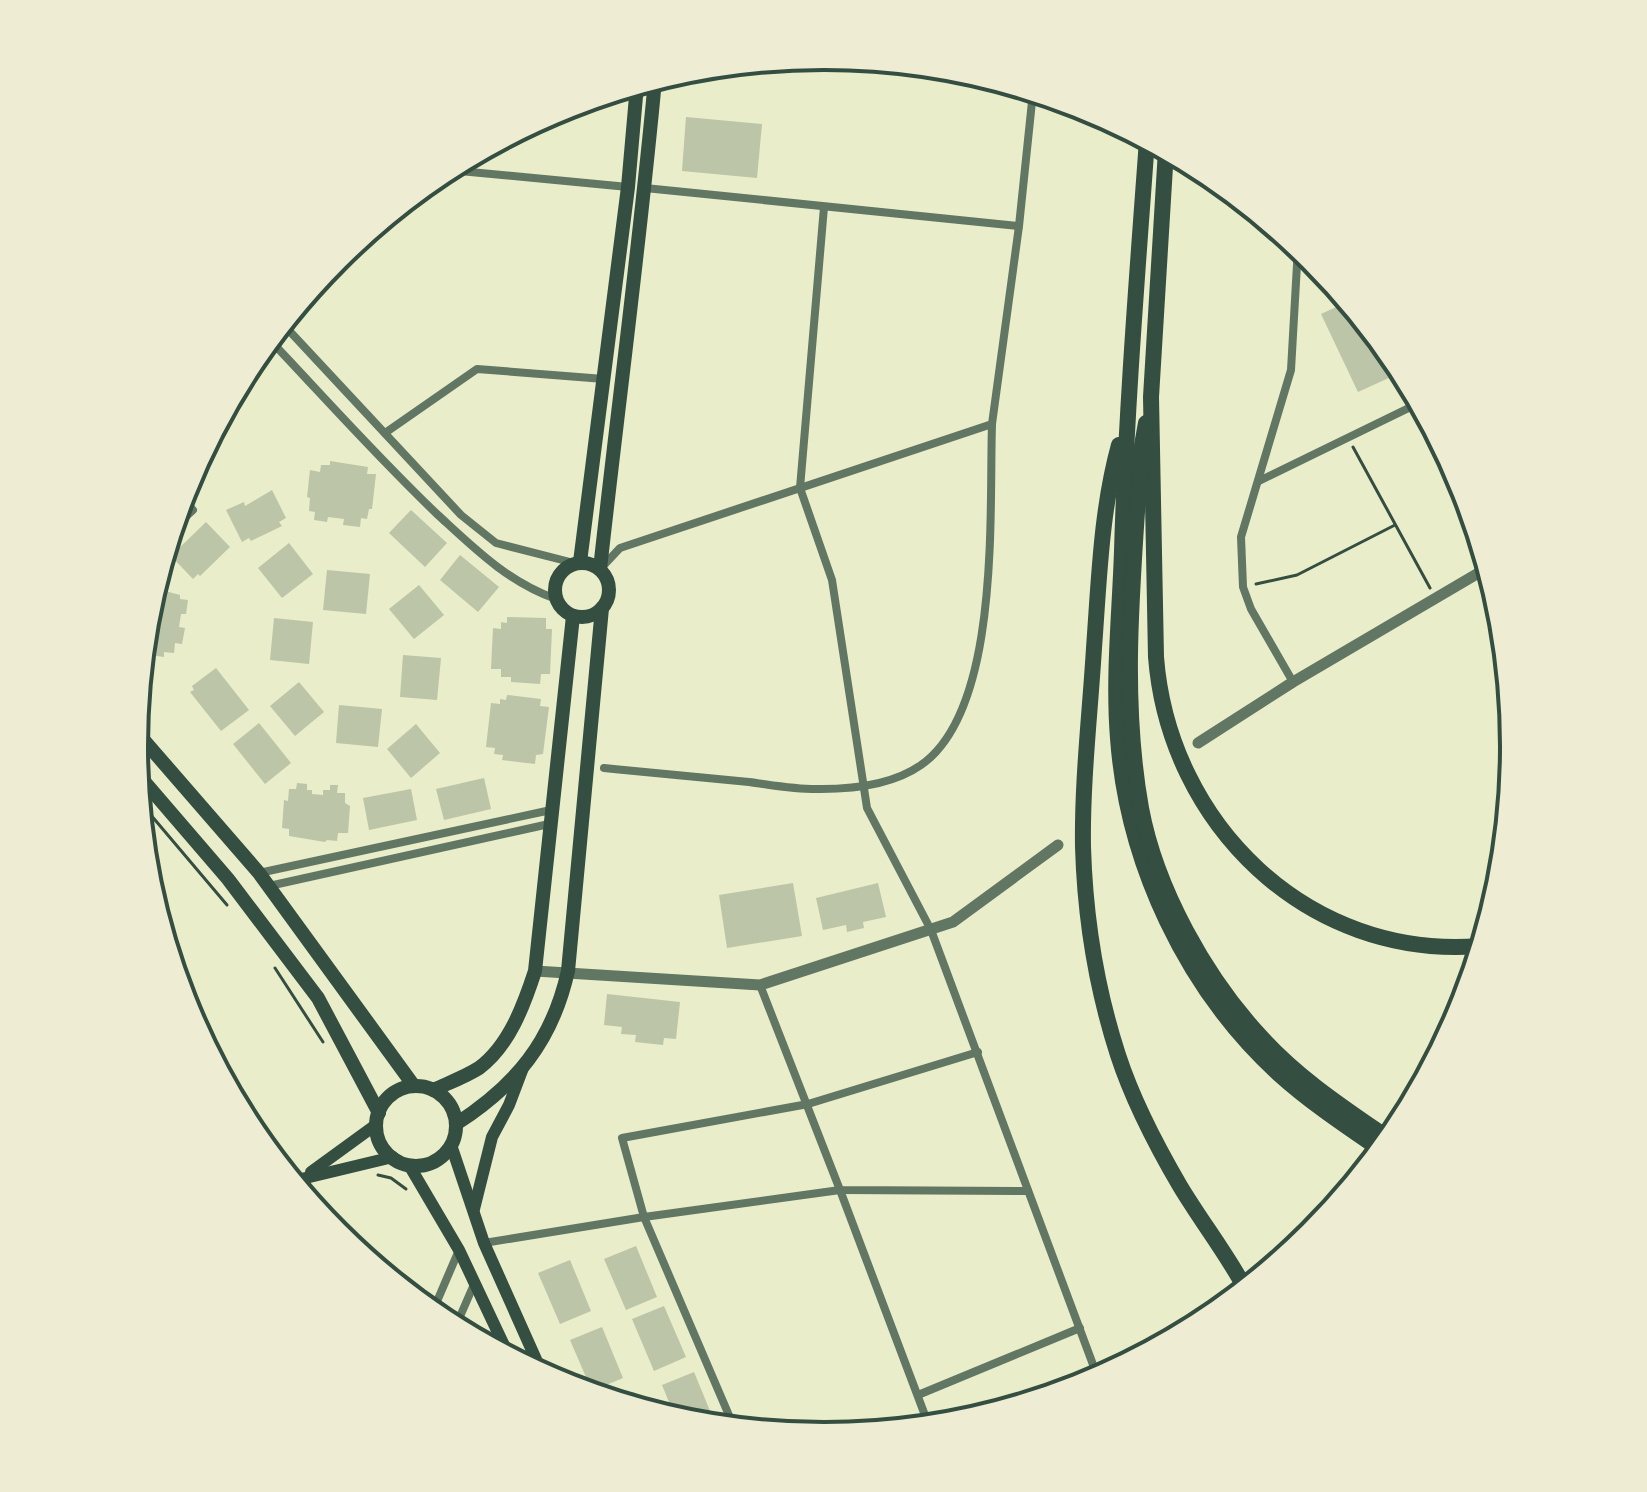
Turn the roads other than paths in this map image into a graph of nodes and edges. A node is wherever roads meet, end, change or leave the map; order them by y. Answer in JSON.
{"nodes":[{"id":1,"x":654,"y":92,"type":"edge"},
{"id":2,"x":636,"y":97,"type":"edge"},
{"id":3,"x":1032,"y":103,"type":"edge"},
{"id":4,"x":1146,"y":153,"type":"edge"},
{"id":5,"x":1165,"y":163,"type":"edge"},
{"id":6,"x":468,"y":172,"type":"edge"},
{"id":7,"x":628,"y":187,"type":"junction"},
{"id":8,"x":645,"y":188,"type":"junction"},
{"id":9,"x":824,"y":207,"type":"junction"},
{"id":10,"x":1019,"y":226,"type":"junction"},
{"id":11,"x":1297,"y":264,"type":"edge"},
{"id":12,"x":289,"y":331,"type":"edge"},
{"id":13,"x":277,"y":348,"type":"edge"},
{"id":14,"x":604,"y":379,"type":"junction"},
{"id":15,"x":1151,"y":397,"type":"junction"},
{"id":16,"x":1409,"y":408,"type":"edge"},
{"id":17,"x":1127,"y":416,"type":"junction"},
{"id":18,"x":992,"y":424,"type":"junction"},
{"id":19,"x":385,"y":433,"type":"junction"},
{"id":20,"x":1259,"y":481,"type":"junction"},
{"id":21,"x":800,"y":488,"type":"junction"},
{"id":22,"x":577,"y":563,"type":"junction"},
{"id":23,"x":600,"y":569,"type":"junction"},
{"id":24,"x":1477,"y":574,"type":"edge"},
{"id":25,"x":556,"y":599,"type":"junction"},
{"id":26,"x":602,"y":608,"type":"junction"},
{"id":27,"x":573,"y":616,"type":"junction"},
{"id":28,"x":1293,"y":682,"type":"junction"},
{"id":29,"x":1198,"y":743,"type":"dead end"},
{"id":30,"x":148,"y":745,"type":"edge"},
{"id":31,"x":604,"y":768,"type":"dead end"},
{"id":32,"x":864,"y":786,"type":"junction"},
{"id":33,"x":149,"y":787,"type":"edge"},
{"id":34,"x":550,"y":817,"type":"junction"},
{"id":35,"x":1058,"y":845,"type":"dead end"},
{"id":36,"x":259,"y":873,"type":"junction"},
{"id":37,"x":269,"y":886,"type":"junction"},
{"id":38,"x":931,"y":930,"type":"junction"},
{"id":39,"x":1469,"y":946,"type":"edge"},
{"id":40,"x":535,"y":971,"type":"junction"},
{"id":41,"x":568,"y":971,"type":"junction"},
{"id":42,"x":760,"y":985,"type":"junction"},
{"id":43,"x":978,"y":1052,"type":"junction"},
{"id":44,"x":525,"y":1065,"type":"junction"},
{"id":45,"x":414,"y":1086,"type":"junction"},
{"id":46,"x":433,"y":1090,"type":"junction"},
{"id":47,"x":808,"y":1104,"type":"junction"},
{"id":48,"x":378,"y":1119,"type":"junction"},
{"id":49,"x":456,"y":1124,"type":"junction"},
{"id":50,"x":1379,"y":1132,"type":"edge"},
{"id":51,"x":1371,"y":1143,"type":"edge"},
{"id":52,"x":451,"y":1145,"type":"junction"},
{"id":53,"x":393,"y":1157,"type":"junction"},
{"id":54,"x":409,"y":1165,"type":"junction"},
{"id":55,"x":302,"y":1176,"type":"edge"},
{"id":56,"x":303,"y":1178,"type":"edge"},
{"id":57,"x":840,"y":1190,"type":"junction"},
{"id":58,"x":1028,"y":1191,"type":"junction"},
{"id":59,"x":473,"y":1212,"type":"junction"},
{"id":60,"x":644,"y":1217,"type":"junction"},
{"id":61,"x":484,"y":1243,"type":"junction"},
{"id":62,"x":459,"y":1250,"type":"junction"},
{"id":63,"x":1239,"y":1279,"type":"edge"},
{"id":64,"x":475,"y":1282,"type":"junction"},
{"id":65,"x":437,"y":1300,"type":"edge"},
{"id":66,"x":460,"y":1316,"type":"edge"},
{"id":67,"x":1080,"y":1328,"type":"junction"},
{"id":68,"x":501,"y":1340,"type":"edge"},
{"id":69,"x":535,"y":1357,"type":"edge"},
{"id":70,"x":1094,"y":1366,"type":"edge"},
{"id":71,"x":918,"y":1395,"type":"junction"},
{"id":72,"x":925,"y":1414,"type":"edge"},
{"id":73,"x":729,"y":1415,"type":"edge"}],
"edges":[{"from":1,"to":8,"type":"main road"},
{"from":2,"to":7,"type":"main road"},
{"from":3,"to":10,"type":"street"},
{"from":4,"to":17,"type":"highway"},
{"from":5,"to":15,"type":"highway"},
{"from":6,"to":7,"type":"street"},
{"from":7,"to":14,"type":"main road"},
{"from":8,"to":9,"type":"street"},
{"from":8,"to":23,"type":"main road"},
{"from":9,"to":10,"type":"street"},
{"from":9,"to":21,"type":"street"},
{"from":10,"to":18,"type":"street"},
{"from":11,"to":20,"type":"street"},
{"from":12,"to":19,"type":"street"},
{"from":13,"to":25,"type":"street"},
{"from":14,"to":19,"type":"street"},
{"from":14,"to":22,"type":"main road"},
{"from":15,"to":39,"type":"highway"},
{"from":15,"to":50,"type":"highway"},
{"from":16,"to":20,"type":"street"},
{"from":17,"to":51,"type":"highway"},
{"from":17,"to":63,"type":"highway"},
{"from":18,"to":21,"type":"street"},
{"from":18,"to":32,"type":"street"},
{"from":19,"to":22,"type":"street"},
{"from":20,"to":28,"type":"street"},
{"from":21,"to":23,"type":"street"},
{"from":21,"to":32,"type":"street"},
{"from":22,"to":23,"type":"main road"},
{"from":22,"to":25,"type":"main road"},
{"from":23,"to":26,"type":"main road"},
{"from":24,"to":28,"type":"street"},
{"from":25,"to":27,"type":"main road"},
{"from":26,"to":27,"type":"main road"},
{"from":26,"to":41,"type":"main road"},
{"from":27,"to":34,"type":"main road"},
{"from":28,"to":29,"type":"street"},
{"from":30,"to":36,"type":"main road"},
{"from":31,"to":32,"type":"street"},
{"from":32,"to":38,"type":"street"},
{"from":33,"to":48,"type":"main road"},
{"from":34,"to":36,"type":"street"},
{"from":34,"to":37,"type":"street"},
{"from":34,"to":40,"type":"main road"},
{"from":35,"to":38,"type":"street"},
{"from":36,"to":37,"type":"main road"},
{"from":37,"to":45,"type":"main road"},
{"from":38,"to":42,"type":"street"},
{"from":38,"to":43,"type":"street"},
{"from":40,"to":41,"type":"street"},
{"from":40,"to":46,"type":"main road"},
{"from":41,"to":42,"type":"street"},
{"from":41,"to":44,"type":"main road"},
{"from":42,"to":47,"type":"street"},
{"from":43,"to":47,"type":"street"},
{"from":43,"to":58,"type":"street"},
{"from":44,"to":49,"type":"main road"},
{"from":44,"to":59,"type":"main road"},
{"from":45,"to":46,"type":"main road"},
{"from":45,"to":48,"type":"main road"},
{"from":46,"to":49,"type":"main road"},
{"from":47,"to":57,"type":"street"},
{"from":47,"to":60,"type":"street"},
{"from":48,"to":53,"type":"main road"},
{"from":48,"to":55,"type":"main road"},
{"from":49,"to":52,"type":"main road"},
{"from":52,"to":54,"type":"main road"},
{"from":52,"to":59,"type":"main road"},
{"from":53,"to":54,"type":"main road"},
{"from":53,"to":56,"type":"main road"},
{"from":54,"to":62,"type":"main road"},
{"from":57,"to":58,"type":"street"},
{"from":57,"to":60,"type":"street"},
{"from":57,"to":71,"type":"street"},
{"from":58,"to":67,"type":"street"},
{"from":59,"to":61,"type":"main road"},
{"from":60,"to":61,"type":"street"},
{"from":60,"to":73,"type":"street"},
{"from":61,"to":69,"type":"main road"},
{"from":62,"to":64,"type":"main road"},
{"from":62,"to":65,"type":"street"},
{"from":64,"to":66,"type":"street"},
{"from":64,"to":68,"type":"main road"},
{"from":67,"to":70,"type":"street"},
{"from":67,"to":71,"type":"street"},
{"from":71,"to":72,"type":"street"}]}
